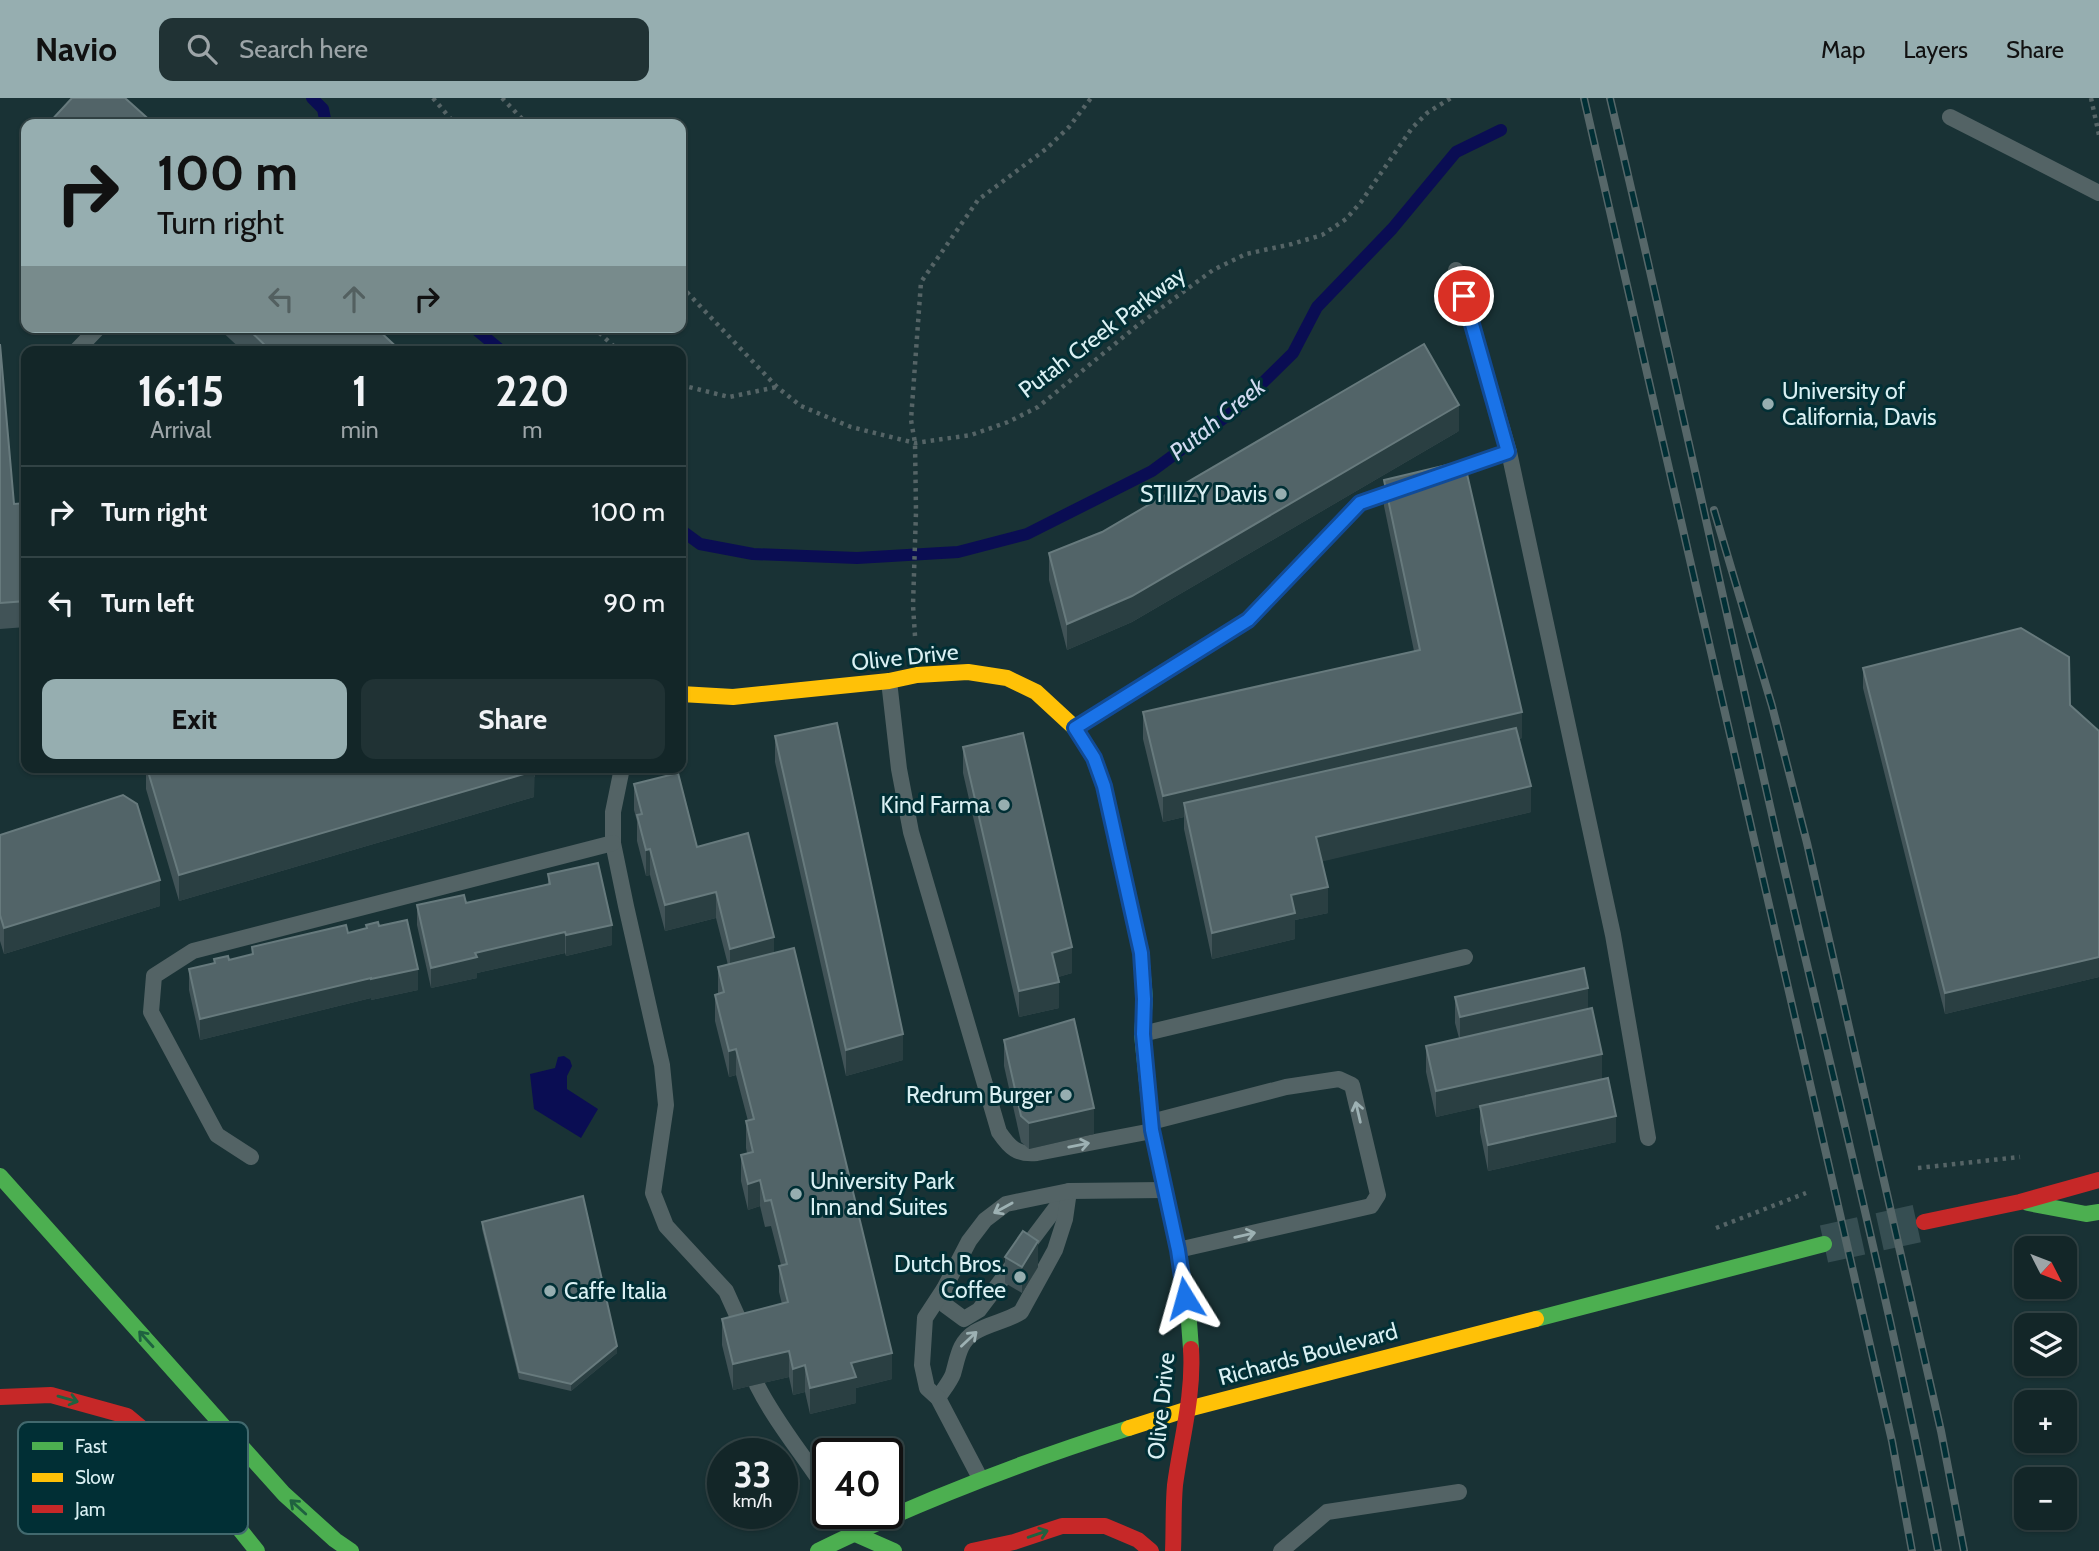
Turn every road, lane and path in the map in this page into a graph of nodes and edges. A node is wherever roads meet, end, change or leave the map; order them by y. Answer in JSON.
{"nodes":[{"id":1,"x":433,"y":98,"type":"edge"},
{"id":2,"x":502,"y":98,"type":"edge"},
{"id":3,"x":1091,"y":98,"type":"edge"},
{"id":4,"x":1451,"y":98,"type":"edge"},
{"id":5,"x":2091,"y":98,"type":"edge"},
{"id":6,"x":1950,"y":117,"type":"dead end"},
{"id":7,"x":451,"y":119,"type":"edge"},
{"id":8,"x":522,"y":119,"type":"edge"},
{"id":9,"x":2098,"y":128,"type":"edge"},
{"id":10,"x":2099,"y":135,"type":"edge"},
{"id":11,"x":2099,"y":193,"type":"edge"},
{"id":12,"x":1456,"y":270,"type":"dead end"},
{"id":13,"x":686,"y":291,"type":"edge"},
{"id":14,"x":93,"y":333,"type":"edge"},
{"id":15,"x":599,"y":333,"type":"edge"},
{"id":16,"x":81,"y":346,"type":"edge"},
{"id":17,"x":614,"y":346,"type":"edge"},
{"id":18,"x":686,"y":386,"type":"edge"},
{"id":19,"x":777,"y":387,"type":"junction"},
{"id":20,"x":915,"y":443,"type":"junction"},
{"id":21,"x":1508,"y":452,"type":"junction"},
{"id":22,"x":913,"y":605,"type":"dead end"},
{"id":23,"x":889,"y":681,"type":"junction"},
{"id":24,"x":686,"y":694,"type":"edge"},
{"id":25,"x":1075,"y":728,"type":"junction"},
{"id":26,"x":621,"y":773,"type":"edge"},
{"id":27,"x":613,"y":843,"type":"junction"},
{"id":28,"x":1465,"y":957,"type":"dead end"},
{"id":29,"x":1143,"y":1034,"type":"junction"},
{"id":30,"x":1151,"y":1126,"type":"junction"},
{"id":31,"x":1648,"y":1139,"type":"dead end"},
{"id":32,"x":251,"y":1157,"type":"dead end"},
{"id":33,"x":2025,"y":1157,"type":"dead end"},
{"id":34,"x":1919,"y":1168,"type":"dead end"},
{"id":35,"x":0,"y":1175,"type":"edge"},
{"id":36,"x":2099,"y":1181,"type":"edge"},
{"id":37,"x":1165,"y":1190,"type":"junction"},
{"id":38,"x":1069,"y":1191,"type":"junction"},
{"id":39,"x":2020,"y":1202,"type":"junction"},
{"id":40,"x":2099,"y":1212,"type":"edge"},
{"id":41,"x":1924,"y":1222,"type":"tunnel mouth"},
{"id":42,"x":1824,"y":1244,"type":"tunnel mouth"},
{"id":43,"x":1178,"y":1250,"type":"junction"},
{"id":44,"x":944,"y":1289,"type":"junction"},
{"id":45,"x":747,"y":1338,"type":"edge"},
{"id":46,"x":757,"y":1385,"type":"edge"},
{"id":47,"x":0,"y":1397,"type":"edge"},
{"id":48,"x":939,"y":1398,"type":"junction"},
{"id":49,"x":1188,"y":1409,"type":"junction"},
{"id":50,"x":134,"y":1422,"type":"edge"},
{"id":51,"x":220,"y":1422,"type":"edge"},
{"id":52,"x":248,"y":1454,"type":"edge"},
{"id":53,"x":812,"y":1468,"type":"edge"},
{"id":54,"x":980,"y":1478,"type":"junction"},
{"id":55,"x":1459,"y":1492,"type":"dead end"},
{"id":56,"x":903,"y":1508,"type":"edge"},
{"id":57,"x":849,"y":1529,"type":"edge"},
{"id":58,"x":851,"y":1529,"type":"edge"},
{"id":59,"x":852,"y":1529,"type":"edge"},
{"id":60,"x":244,"y":1534,"type":"edge"},
{"id":61,"x":1016,"y":1547,"type":"edge"},
{"id":62,"x":257,"y":1551,"type":"edge"},
{"id":63,"x":351,"y":1551,"type":"edge"},
{"id":64,"x":818,"y":1551,"type":"edge"},
{"id":65,"x":862,"y":1551,"type":"edge"},
{"id":66,"x":894,"y":1551,"type":"edge"},
{"id":67,"x":972,"y":1551,"type":"edge"},
{"id":68,"x":1151,"y":1551,"type":"edge"},
{"id":69,"x":1173,"y":1551,"type":"edge"},
{"id":70,"x":1281,"y":1551,"type":"edge"}],
"edges":[{"from":1,"to":7,"type":"path"},
{"from":2,"to":8,"type":"path"},
{"from":3,"to":20,"type":"path"},
{"from":4,"to":20,"type":"path","name":"Putah Creek Parkway"},
{"from":5,"to":9,"type":"path"},
{"from":6,"to":11,"type":"lane"},
{"from":9,"to":10,"type":"path"},
{"from":12,"to":21,"type":"lane"},
{"from":13,"to":19,"type":"path","name":"Putah Creek Parkway"},
{"from":14,"to":16,"type":"lane"},
{"from":15,"to":17,"type":"path"},
{"from":18,"to":19,"type":"path"},
{"from":19,"to":20,"type":"path","name":"Putah Creek Parkway"},
{"from":20,"to":22,"type":"path"},
{"from":21,"to":25,"type":"lane"},
{"from":21,"to":31,"type":"lane"},
{"from":23,"to":24,"type":"main road","name":"Olive Drive"},
{"from":23,"to":25,"type":"main road","name":"Olive Drive"},
{"from":23,"to":30,"type":"lane","one_way":true},
{"from":25,"to":29,"type":"main road","name":"Olive Drive"},
{"from":26,"to":27,"type":"lane"},
{"from":27,"to":32,"type":"lane"},
{"from":27,"to":45,"type":"lane"},
{"from":28,"to":29,"type":"lane"},
{"from":29,"to":30,"type":"main road","name":"Olive Drive"},
{"from":30,"to":37,"type":"main road","name":"Olive Drive"},
{"from":43,"to":30,"type":"lane","one_way":true},
{"from":33,"to":34,"type":"path"},
{"from":51,"to":35,"type":"main road","one_way":true},
{"from":36,"to":39,"type":"main road"},
{"from":37,"to":38,"type":"lane"},
{"from":37,"to":43,"type":"main road","name":"Olive Drive"},
{"from":38,"to":44,"type":"lane","one_way":true},
{"from":38,"to":44,"type":"lane"},
{"from":48,"to":38,"type":"lane","one_way":true},
{"from":39,"to":40,"type":"main road"},
{"from":39,"to":41,"type":"main road"},
{"from":42,"to":49,"type":"main road","name":"Richards Boulevard"},
{"from":43,"to":49,"type":"main road","name":"Olive Drive"},
{"from":44,"to":48,"type":"lane"},
{"from":46,"to":53,"type":"lane"},
{"from":47,"to":50,"type":"main road","one_way":true},
{"from":48,"to":54,"type":"lane"},
{"from":49,"to":54,"type":"main road","name":"Richards Boulevard"},
{"from":49,"to":69,"type":"main road","name":"Olive Drive"},
{"from":63,"to":52,"type":"main road","one_way":true},
{"from":54,"to":56,"type":"main road","name":"Richards Boulevard"},
{"from":55,"to":70,"type":"lane"},
{"from":57,"to":64,"type":"main road","name":"Richards Boulevard"},
{"from":58,"to":65,"type":"lane"},
{"from":59,"to":66,"type":"main road"},
{"from":60,"to":62,"type":"main road","one_way":true},
{"from":61,"to":67,"type":"main road"},
{"from":61,"to":68,"type":"main road","one_way":true}]}
